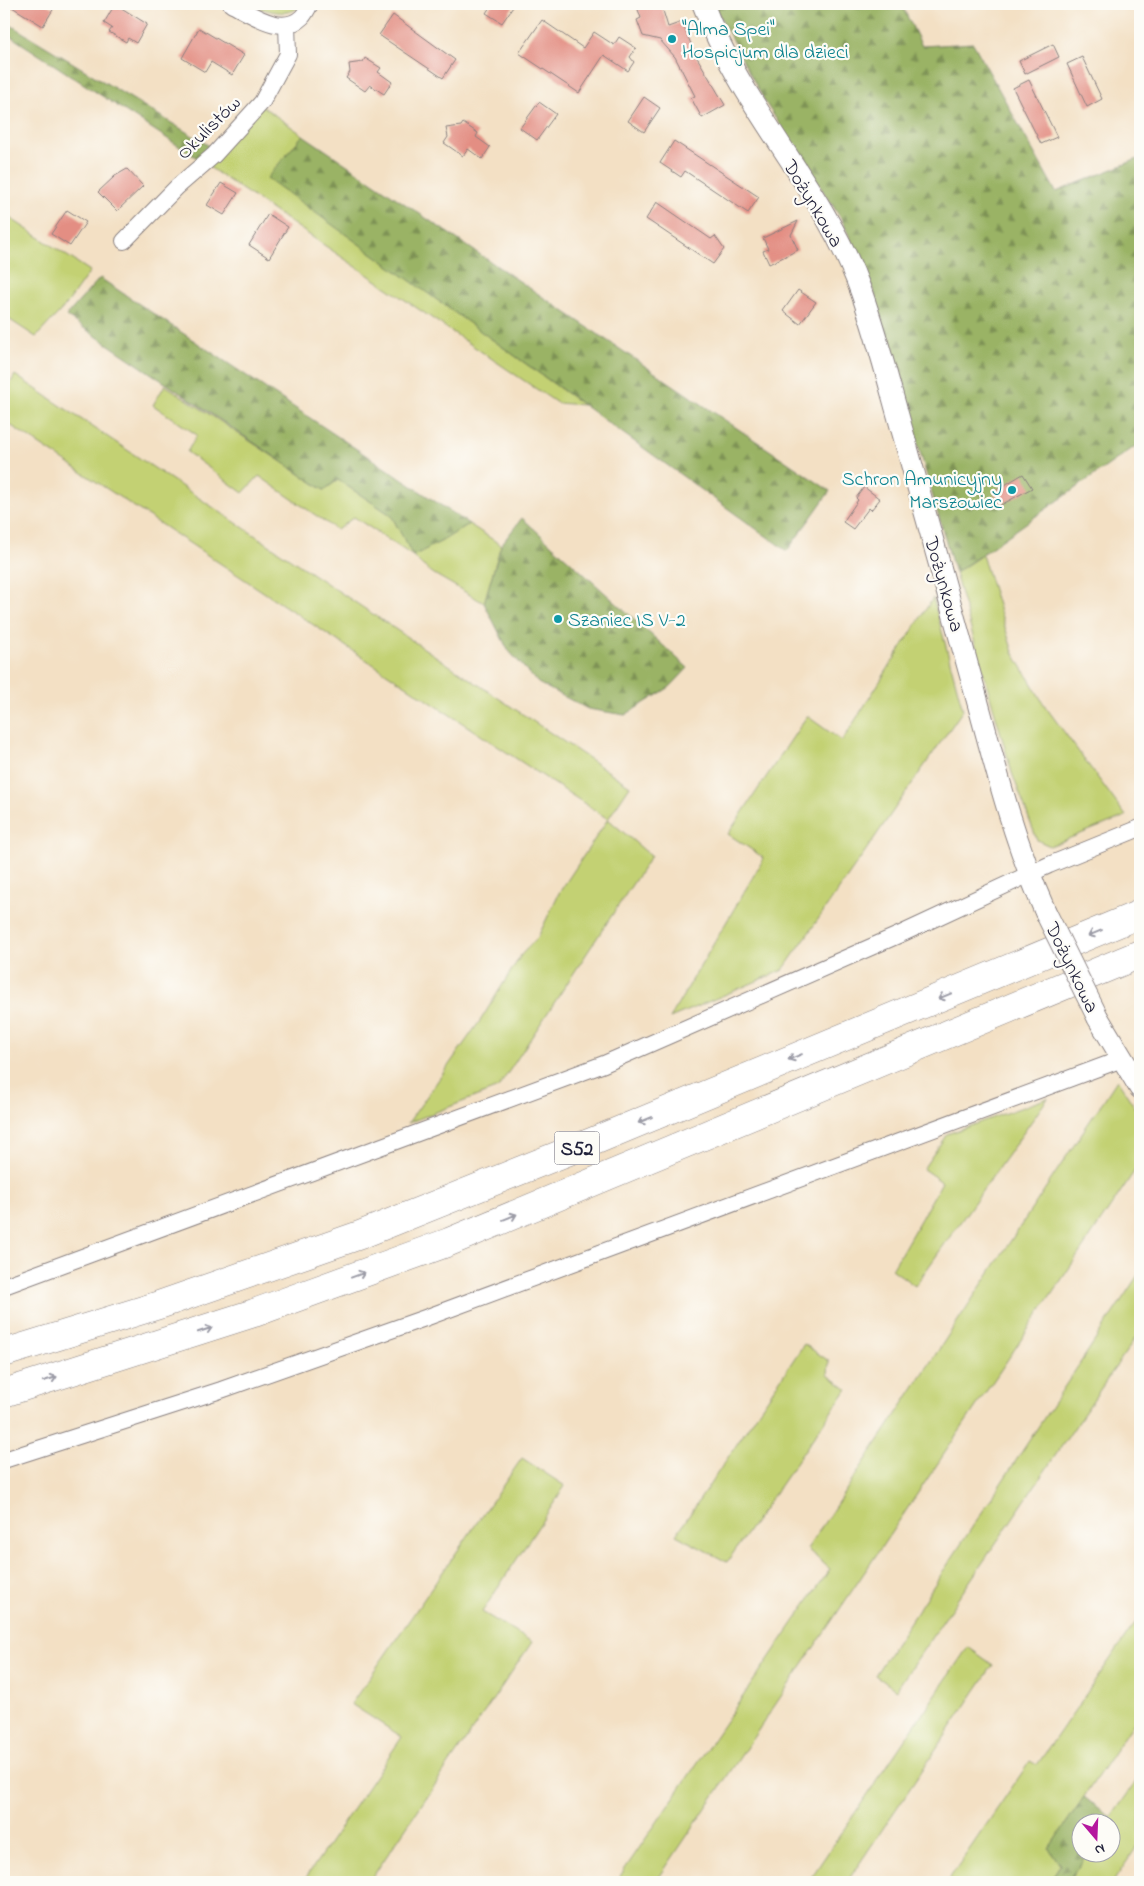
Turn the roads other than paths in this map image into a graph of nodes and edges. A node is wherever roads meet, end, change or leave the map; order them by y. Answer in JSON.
{"nodes":[{"id":1,"x":231,"y":4,"type":"edge"},
{"id":2,"x":310,"y":4,"type":"edge"},
{"id":3,"x":704,"y":4,"type":"edge"},
{"id":4,"x":287,"y":24,"type":"junction"},
{"id":5,"x":124,"y":241,"type":"dead end"},
{"id":6,"x":1140,"y":828,"type":"edge"},
{"id":7,"x":1030,"y":874,"type":"junction"},
{"id":8,"x":1140,"y":914,"type":"edge"},
{"id":9,"x":1140,"y":954,"type":"edge"},
{"id":10,"x":1122,"y":1059,"type":"junction"},
{"id":11,"x":1140,"y":1088,"type":"edge"},
{"id":12,"x":4,"y":1286,"type":"edge"},
{"id":13,"x":4,"y":1354,"type":"edge"},
{"id":14,"x":4,"y":1393,"type":"edge"},
{"id":15,"x":4,"y":1460,"type":"edge"}],
"edges":[{"from":1,"to":4,"type":"street"},
{"from":2,"to":4,"type":"street"},
{"from":3,"to":7,"type":"street","name":"Dożynkowa"},
{"from":4,"to":5,"type":"street","name":"Okulistów"},
{"from":6,"to":7,"type":"street"},
{"from":7,"to":10,"type":"street","name":"Dożynkowa","bridge":true},
{"from":7,"to":12,"type":"street"},
{"from":8,"to":13,"type":"highway","number":"S52","one_way":true},
{"from":14,"to":9,"type":"highway","number":"S52","one_way":true},
{"from":10,"to":11,"type":"street","name":"Dożynkowa"},
{"from":10,"to":15,"type":"street"}]}
